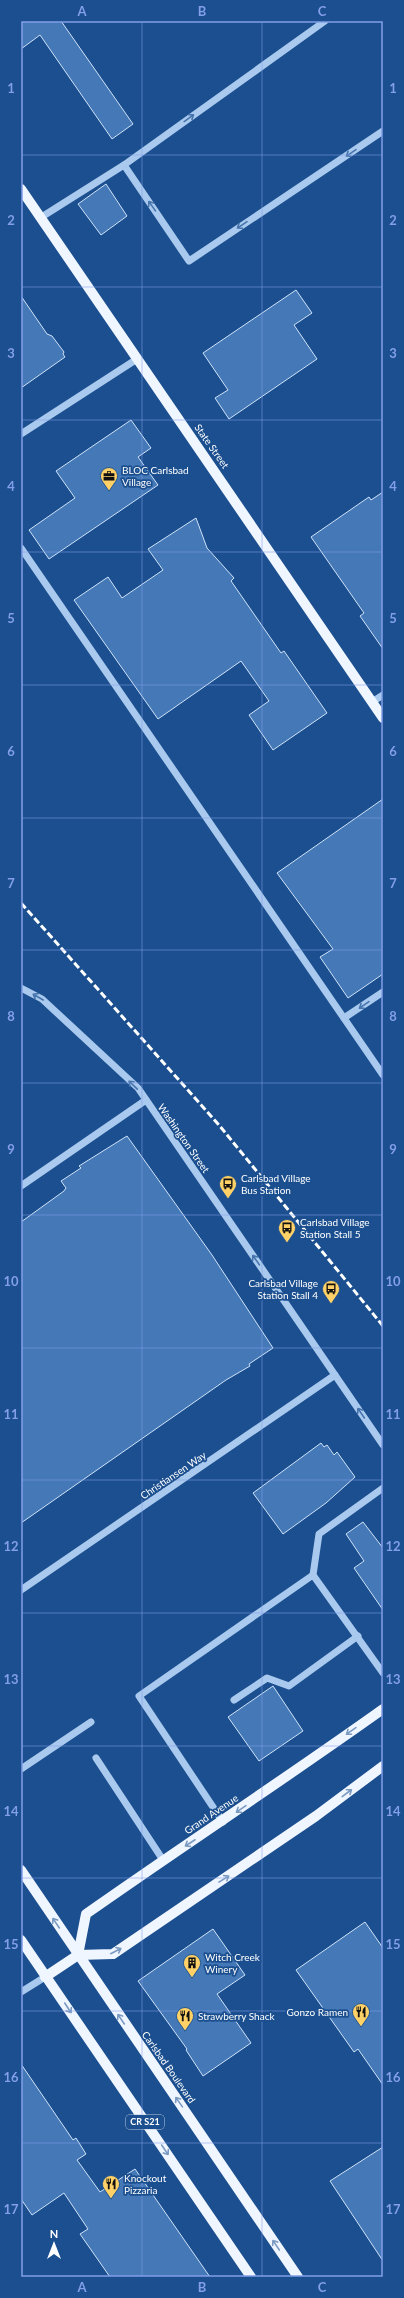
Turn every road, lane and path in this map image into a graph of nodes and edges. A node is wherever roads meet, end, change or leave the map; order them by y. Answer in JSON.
{"nodes":[{"id":1,"x":325,"y":21,"type":"edge"},
{"id":2,"x":383,"y":131,"type":"edge"},
{"id":3,"x":124,"y":165,"type":"junction"},
{"id":4,"x":21,"y":189,"type":"edge"},
{"id":5,"x":40,"y":218,"type":"junction"},
{"id":6,"x":137,"y":359,"type":"junction"},
{"id":7,"x":21,"y":434,"type":"edge"},
{"id":8,"x":21,"y":548,"type":"edge"},
{"id":9,"x":383,"y":695,"type":"edge"},
{"id":10,"x":372,"y":702,"type":"junction"},
{"id":11,"x":383,"y":718,"type":"edge"},
{"id":12,"x":21,"y":988,"type":"edge"},
{"id":13,"x":383,"y":992,"type":"edge"},
{"id":14,"x":344,"y":1018,"type":"junction"},
{"id":15,"x":383,"y":1075,"type":"edge"},
{"id":16,"x":146,"y":1100,"type":"junction"},
{"id":17,"x":21,"y":1186,"type":"edge"},
{"id":18,"x":335,"y":1375,"type":"junction"},
{"id":19,"x":383,"y":1446,"type":"edge"},
{"id":20,"x":383,"y":1488,"type":"edge"},
{"id":21,"x":313,"y":1575,"type":"junction"},
{"id":22,"x":21,"y":1590,"type":"edge"},
{"id":23,"x":358,"y":1636,"type":"junction"},
{"id":24,"x":383,"y":1673,"type":"edge"},
{"id":25,"x":234,"y":1700,"type":"dead end"},
{"id":26,"x":383,"y":1709,"type":"edge"},
{"id":27,"x":91,"y":1722,"type":"dead end"},
{"id":28,"x":96,"y":1758,"type":"dead end"},
{"id":29,"x":383,"y":1766,"type":"edge"},
{"id":30,"x":21,"y":1769,"type":"edge"},
{"id":31,"x":223,"y":1822,"type":"junction"},
{"id":32,"x":163,"y":1860,"type":"junction"},
{"id":33,"x":21,"y":1870,"type":"edge"},
{"id":34,"x":21,"y":1940,"type":"edge"},
{"id":35,"x":78,"y":1955,"type":"junction"},
{"id":36,"x":45,"y":1977,"type":"junction"},
{"id":37,"x":21,"y":1992,"type":"edge"},
{"id":38,"x":251,"y":2277,"type":"edge"},
{"id":39,"x":298,"y":2277,"type":"edge"}],
"edges":[{"from":3,"to":1,"type":"street","one_way":true},
{"from":2,"to":3,"type":"street","one_way":true},
{"from":3,"to":5,"type":"street"},
{"from":4,"to":5,"type":"main road","name":"State Street"},
{"from":5,"to":6,"type":"main road","name":"State Street"},
{"from":6,"to":7,"type":"street"},
{"from":6,"to":10,"type":"main road","name":"State Street"},
{"from":8,"to":14,"type":"street"},
{"from":9,"to":10,"type":"street"},
{"from":10,"to":11,"type":"main road","name":"State Street"},
{"from":16,"to":12,"type":"street","name":"Washington Street","one_way":true},
{"from":13,"to":14,"type":"street","one_way":true},
{"from":14,"to":15,"type":"street"},
{"from":16,"to":17,"type":"street"},
{"from":18,"to":16,"type":"street","name":"Washington Street","one_way":true},
{"from":19,"to":18,"type":"street","name":"Washington Street","one_way":true},
{"from":18,"to":22,"type":"street","name":"Christiansen Way"},
{"from":20,"to":21,"type":"street"},
{"from":21,"to":23,"type":"street"},
{"from":21,"to":31,"type":"street"},
{"from":23,"to":24,"type":"street"},
{"from":23,"to":25,"type":"street"},
{"from":26,"to":31,"type":"main road","name":"Grand Avenue","one_way":true},
{"from":27,"to":30,"type":"street"},
{"from":28,"to":32,"type":"street"},
{"from":35,"to":29,"type":"main road","one_way":true},
{"from":31,"to":32,"type":"main road","name":"Grand Avenue","one_way":true},
{"from":32,"to":35,"type":"main road","name":"Grand Avenue"},
{"from":35,"to":33,"type":"main road","name":"Carlsbad Boulevard","one_way":true},
{"from":34,"to":36,"type":"main road","number":"CR S21"},
{"from":35,"to":36,"type":"main road"},
{"from":39,"to":35,"type":"main road","name":"Carlsbad Boulevard","one_way":true},
{"from":36,"to":37,"type":"street"},
{"from":36,"to":38,"type":"main road","number":"CR S21","one_way":true}]}
